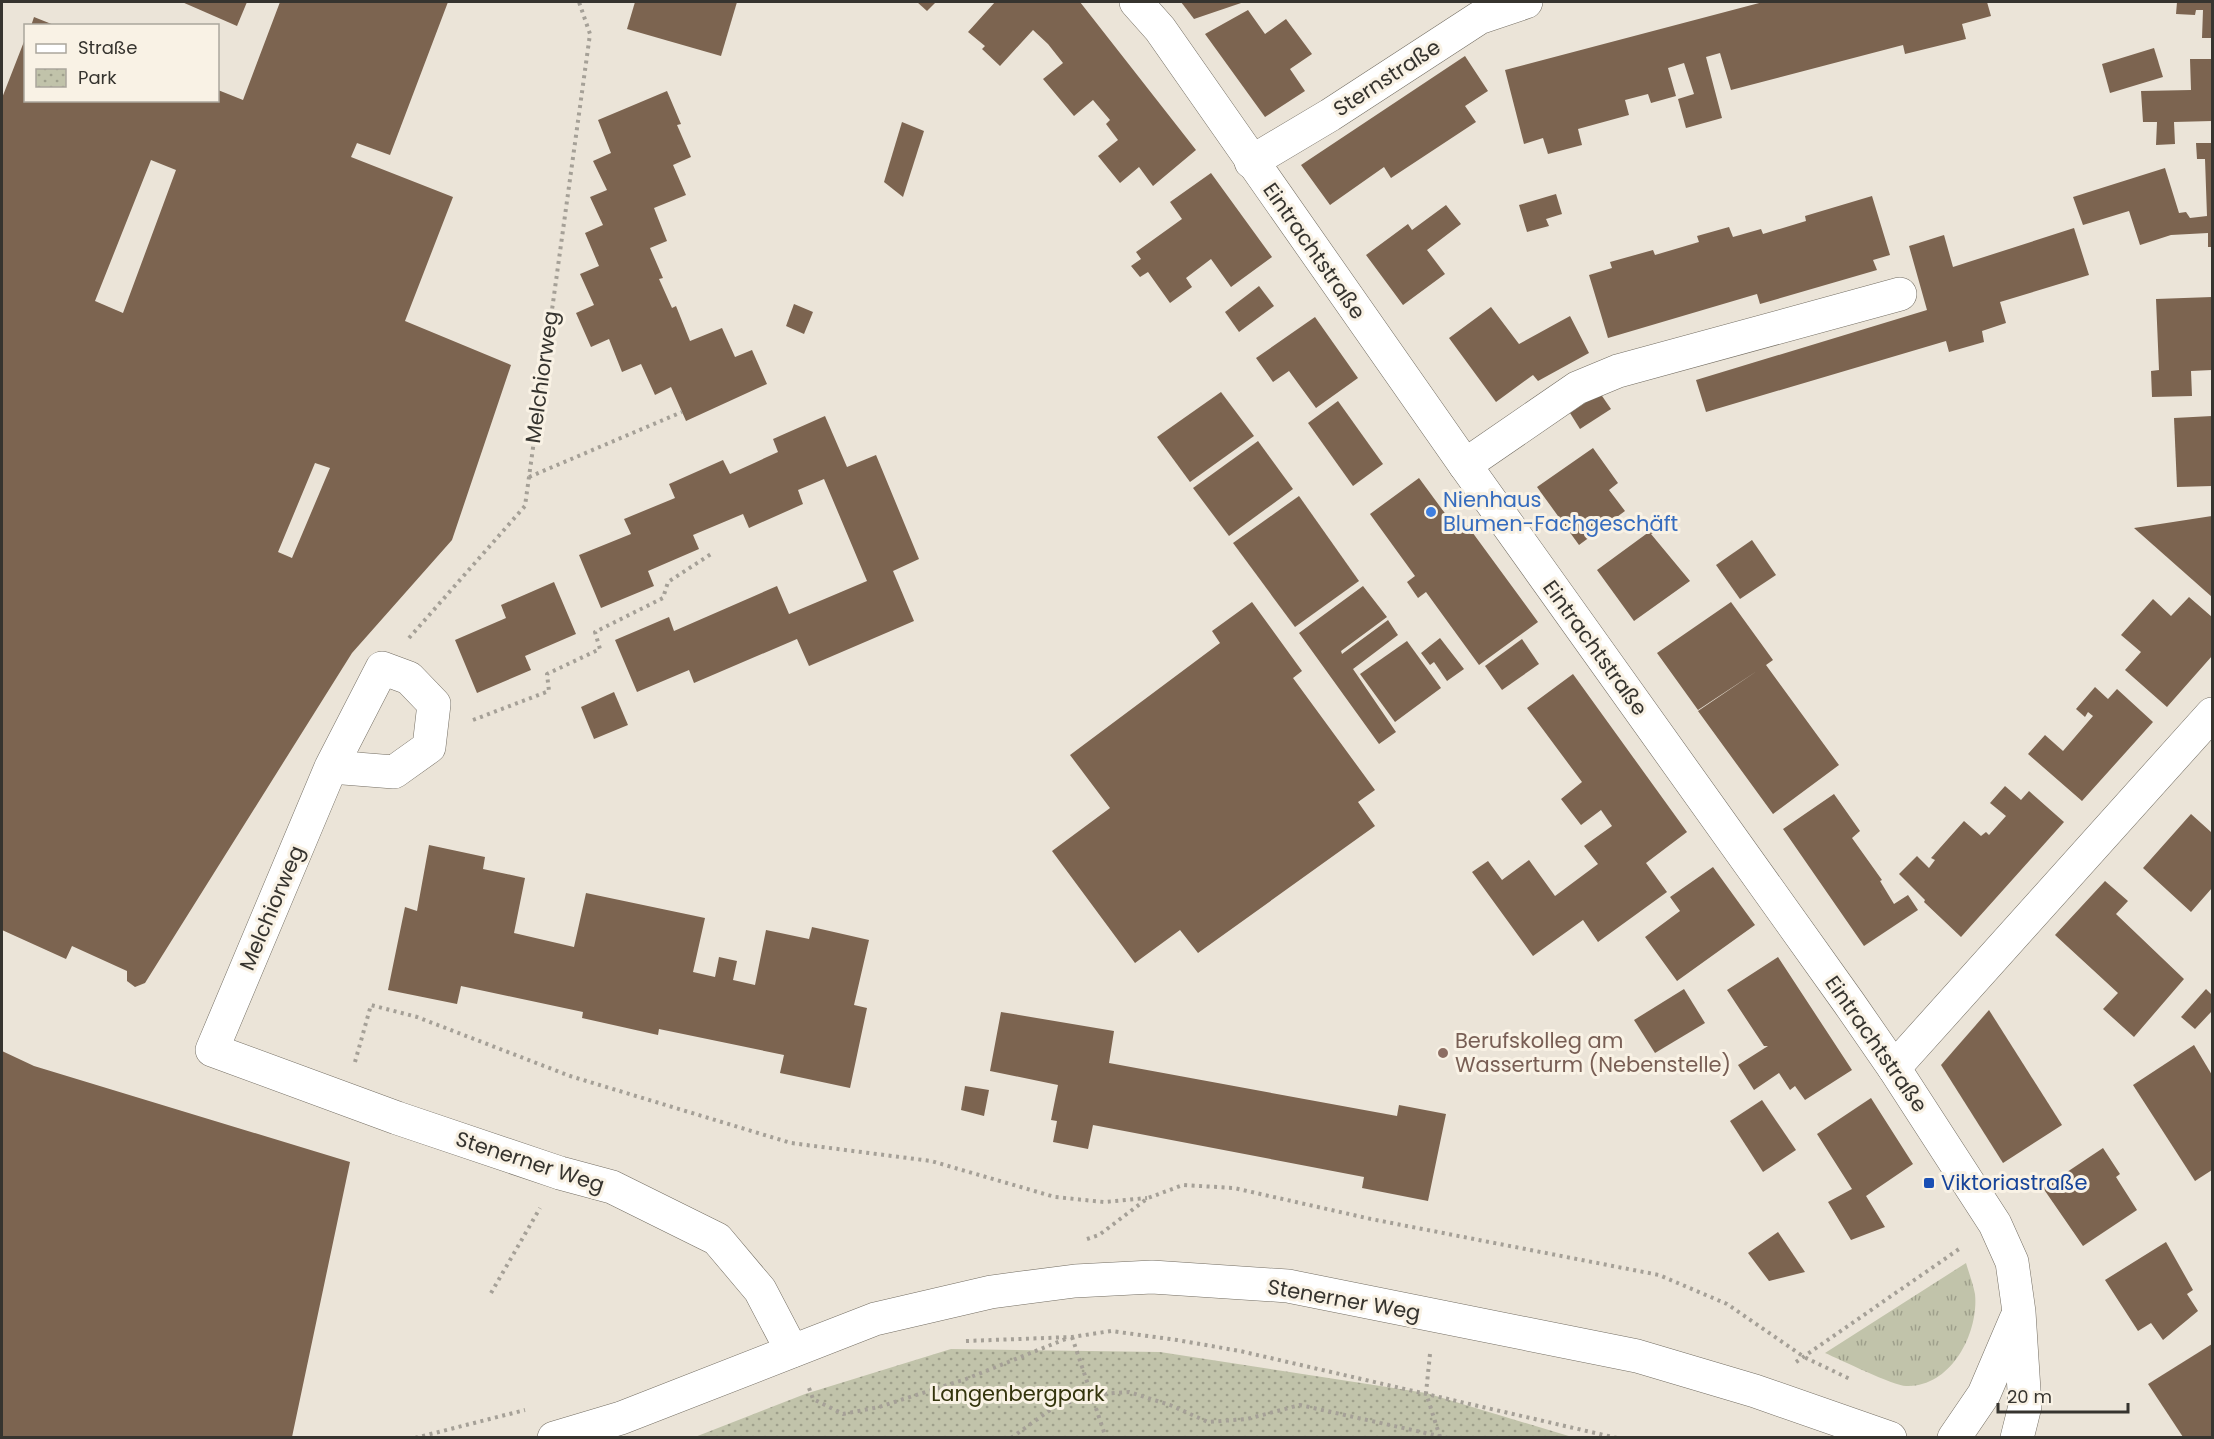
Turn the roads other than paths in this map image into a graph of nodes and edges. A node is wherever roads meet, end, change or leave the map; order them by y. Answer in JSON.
{"nodes":[{"id":1,"x":1136,"y":2,"type":"edge"},
{"id":2,"x":1526,"y":2,"type":"edge"},
{"id":3,"x":1251,"y":162,"type":"junction"},
{"id":4,"x":1900,"y":294,"type":"dead end"},
{"id":5,"x":1465,"y":465,"type":"junction"},
{"id":6,"x":2212,"y":714,"type":"edge"},
{"id":7,"x":331,"y":767,"type":"junction"},
{"id":8,"x":212,"y":1050,"type":"joint"},
{"id":9,"x":1894,"y":1068,"type":"junction"},
{"id":10,"x":2019,"y":1311,"type":"junction"},
{"id":11,"x":792,"y":1351,"type":"junction"},
{"id":12,"x":554,"y":1437,"type":"edge"},
{"id":13,"x":1890,"y":1437,"type":"edge"},
{"id":14,"x":1954,"y":1437,"type":"edge"},
{"id":15,"x":2017,"y":1437,"type":"edge"}],
"edges":[{"from":1,"to":3,"type":"street","name":"Eintrachtstraße"},
{"from":2,"to":3,"type":"street","name":"Sternstraße"},
{"from":3,"to":5,"type":"street","name":"Eintrachtstraße"},
{"from":4,"to":5,"type":"street"},
{"from":5,"to":9,"type":"street","name":"Eintrachtstraße"},
{"from":6,"to":9,"type":"street"},
{"from":7,"to":7,"type":"street","name":"Melchiorweg"},
{"from":7,"to":8,"type":"street","name":"Melchiorweg"},
{"from":8,"to":11,"type":"street","name":"Stenerner Weg"},
{"from":9,"to":10,"type":"street","name":"Eintrachtstraße"},
{"from":10,"to":14,"type":"street"},
{"from":10,"to":15,"type":"street","name":"Eintrachtstraße"},
{"from":11,"to":12,"type":"street","name":"Stenerner Weg"},
{"from":11,"to":13,"type":"street","name":"Stenerner Weg"}]}
